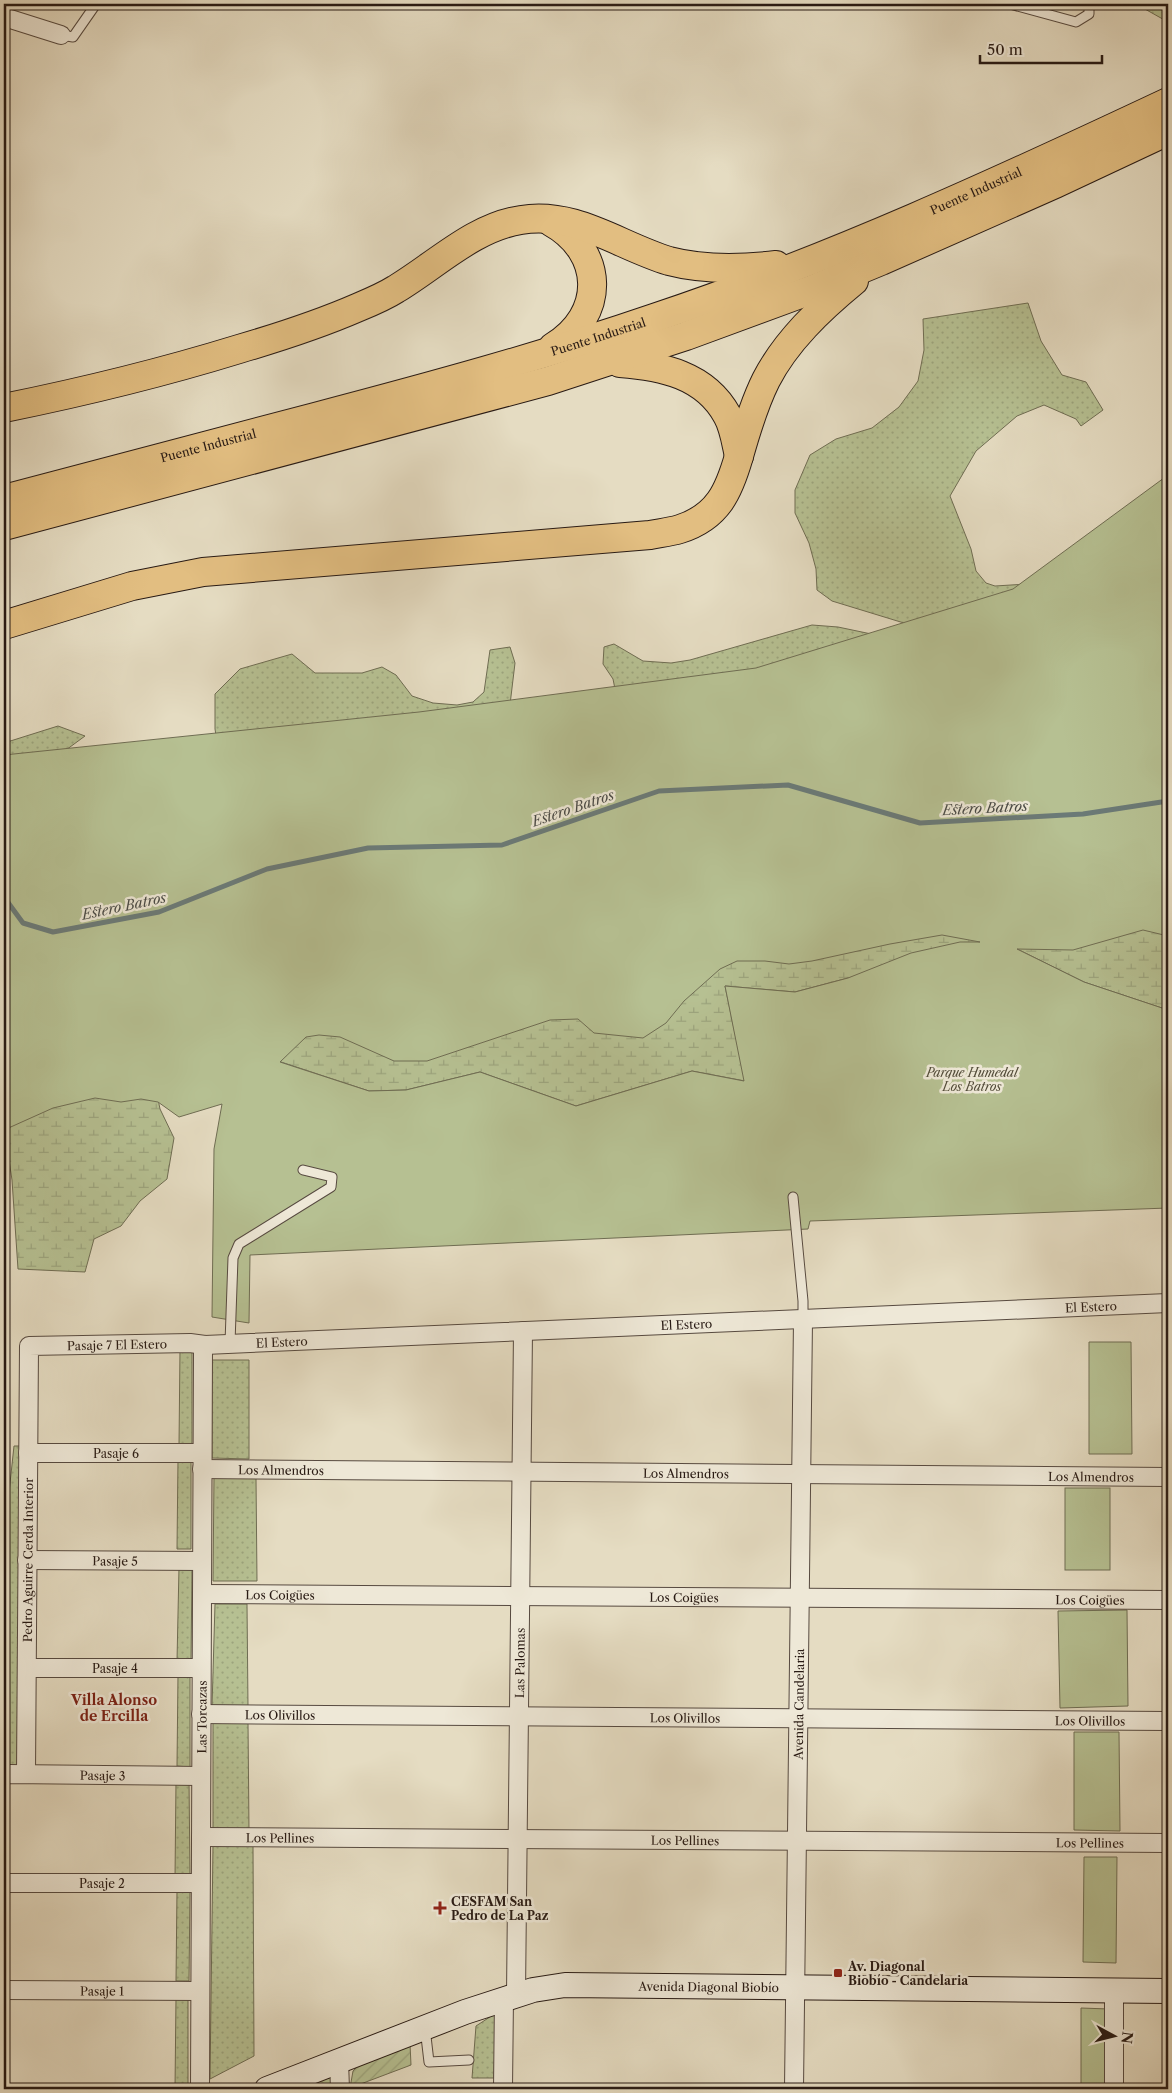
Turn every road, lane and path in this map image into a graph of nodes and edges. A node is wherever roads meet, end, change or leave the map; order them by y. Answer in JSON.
{"nodes":[{"id":1,"x":96,"y":4,"type":"edge"},
{"id":2,"x":1010,"y":4,"type":"edge"},
{"id":3,"x":1089,"y":4,"type":"edge"},
{"id":4,"x":4,"y":17,"type":"edge"},
{"id":5,"x":61,"y":35,"type":"joint"},
{"id":6,"x":1168,"y":102,"type":"edge"},
{"id":7,"x":1168,"y":131,"type":"edge"},
{"id":8,"x":540,"y":218,"type":"junction"},
{"id":9,"x":815,"y":258,"type":"junction"},
{"id":10,"x":881,"y":261,"type":"junction"},
{"id":11,"x":544,"y":353,"type":"junction"},
{"id":12,"x":610,"y":362,"type":"junction"},
{"id":13,"x":4,"y":408,"type":"edge"},
{"id":14,"x":739,"y":456,"type":"junction"},
{"id":15,"x":4,"y":499,"type":"edge"},
{"id":16,"x":4,"y":526,"type":"edge"},
{"id":17,"x":4,"y":625,"type":"edge"},
{"id":18,"x":303,"y":1170,"type":"dead end"},
{"id":19,"x":793,"y":1197,"type":"dead end"},
{"id":20,"x":1168,"y":1303,"type":"edge"},
{"id":21,"x":803,"y":1320,"type":"junction"},
{"id":22,"x":523,"y":1331,"type":"junction"},
{"id":23,"x":230,"y":1343,"type":"junction"},
{"id":24,"x":205,"y":1345,"type":"junction"},
{"id":25,"x":29,"y":1346,"type":"joint"},
{"id":26,"x":28,"y":1453,"type":"junction"},
{"id":27,"x":202,"y":1461,"type":"junction"},
{"id":28,"x":521,"y":1472,"type":"junction"},
{"id":29,"x":801,"y":1474,"type":"junction"},
{"id":30,"x":1168,"y":1477,"type":"edge"},
{"id":31,"x":27,"y":1560,"type":"junction"},
{"id":32,"x":202,"y":1561,"type":"junction"},
{"id":33,"x":202,"y":1594,"type":"junction"},
{"id":34,"x":520,"y":1596,"type":"junction"},
{"id":35,"x":800,"y":1598,"type":"junction"},
{"id":36,"x":1168,"y":1600,"type":"edge"},
{"id":37,"x":26,"y":1668,"type":"junction"},
{"id":38,"x":201,"y":1668,"type":"junction"},
{"id":39,"x":201,"y":1714,"type":"junction"},
{"id":40,"x":519,"y":1716,"type":"junction"},
{"id":41,"x":798,"y":1718,"type":"junction"},
{"id":42,"x":1168,"y":1721,"type":"edge"},
{"id":43,"x":26,"y":1774,"type":"junction"},
{"id":44,"x":4,"y":1776,"type":"edge"},
{"id":45,"x":201,"y":1776,"type":"junction"},
{"id":46,"x":201,"y":1837,"type":"junction"},
{"id":47,"x":517,"y":1840,"type":"junction"},
{"id":48,"x":797,"y":1842,"type":"junction"},
{"id":49,"x":1168,"y":1843,"type":"edge"},
{"id":50,"x":4,"y":1883,"type":"edge"},
{"id":51,"x":200,"y":1883,"type":"junction"},
{"id":52,"x":795,"y":1988,"type":"junction"},
{"id":53,"x":4,"y":1990,"type":"edge"},
{"id":54,"x":200,"y":1990,"type":"junction"},
{"id":55,"x":1114,"y":1991,"type":"junction"},
{"id":56,"x":1168,"y":1991,"type":"edge"},
{"id":57,"x":510,"y":1996,"type":"junction"},
{"id":58,"x":425,"y":2028,"type":"junction"},
{"id":59,"x":469,"y":2060,"type":"dead end"},
{"id":60,"x":339,"y":2062,"type":"junction"},
{"id":61,"x":200,"y":2089,"type":"edge"},
{"id":62,"x":267,"y":2089,"type":"edge"},
{"id":63,"x":340,"y":2089,"type":"edge"},
{"id":64,"x":503,"y":2089,"type":"edge"},
{"id":65,"x":794,"y":2089,"type":"edge"},
{"id":66,"x":1114,"y":2089,"type":"edge"}],
"edges":[{"from":1,"to":5,"type":"lane"},
{"from":2,"to":3,"type":"lane"},
{"from":4,"to":5,"type":"street"},
{"from":6,"to":9,"type":"highway","name":"Puente Industrial"},
{"from":7,"to":10,"type":"highway","name":"Puente Industrial"},
{"from":8,"to":9,"type":"highway"},
{"from":8,"to":11,"type":"highway"},
{"from":8,"to":13,"type":"highway"},
{"from":9,"to":11,"type":"highway","name":"Puente Industrial"},
{"from":10,"to":12,"type":"highway","name":"Puente Industrial"},
{"from":10,"to":14,"type":"highway"},
{"from":11,"to":15,"type":"highway","name":"Puente Industrial"},
{"from":12,"to":14,"type":"highway"},
{"from":12,"to":16,"type":"highway","name":"Puente Industrial"},
{"from":14,"to":17,"type":"highway"},
{"from":18,"to":23,"type":"lane"},
{"from":19,"to":21,"type":"lane"},
{"from":20,"to":21,"type":"street","name":"El Estero"},
{"from":21,"to":22,"type":"street","name":"El Estero"},
{"from":21,"to":29,"type":"street","name":"Avenida Candelaria"},
{"from":22,"to":23,"type":"street","name":"El Estero"},
{"from":22,"to":28,"type":"street","name":"Las Palomas"},
{"from":23,"to":24,"type":"street","name":"El Estero"},
{"from":24,"to":25,"type":"street","name":"Pasaje 7 El Estero"},
{"from":24,"to":27,"type":"street","name":"Las Torcazas"},
{"from":25,"to":26,"type":"street","name":"Pedro Aguirre Cerda Interior"},
{"from":26,"to":27,"type":"street","name":"Pasaje 6"},
{"from":26,"to":31,"type":"street","name":"Pedro Aguirre Cerda Interior"},
{"from":27,"to":28,"type":"street","name":"Los Almendros"},
{"from":27,"to":32,"type":"street","name":"Las Torcazas"},
{"from":28,"to":29,"type":"street","name":"Los Almendros"},
{"from":28,"to":34,"type":"street","name":"Las Palomas"},
{"from":29,"to":30,"type":"street","name":"Los Almendros"},
{"from":29,"to":35,"type":"street","name":"Avenida Candelaria"},
{"from":31,"to":32,"type":"street","name":"Pasaje 5"},
{"from":31,"to":37,"type":"street","name":"Pedro Aguirre Cerda Interior"},
{"from":32,"to":33,"type":"street","name":"Las Torcazas"},
{"from":33,"to":34,"type":"street","name":"Los Coigües"},
{"from":33,"to":38,"type":"street","name":"Las Torcazas"},
{"from":34,"to":35,"type":"street","name":"Los Coigües"},
{"from":34,"to":40,"type":"street","name":"Las Palomas"},
{"from":35,"to":36,"type":"street","name":"Los Coigües"},
{"from":35,"to":41,"type":"street","name":"Avenida Candelaria"},
{"from":37,"to":38,"type":"street","name":"Pasaje 4"},
{"from":37,"to":43,"type":"street","name":"Pedro Aguirre Cerda Interior"},
{"from":38,"to":39,"type":"street","name":"Las Torcazas"},
{"from":39,"to":40,"type":"street","name":"Los Olivillos"},
{"from":39,"to":45,"type":"street","name":"Las Torcazas"},
{"from":40,"to":41,"type":"street","name":"Los Olivillos"},
{"from":40,"to":47,"type":"street","name":"Las Palomas"},
{"from":41,"to":42,"type":"street","name":"Los Olivillos"},
{"from":41,"to":48,"type":"street","name":"Avenida Candelaria"},
{"from":43,"to":44,"type":"street","name":"Pasaje 3"},
{"from":43,"to":45,"type":"street","name":"Pasaje 3"},
{"from":45,"to":46,"type":"street","name":"Las Torcazas"},
{"from":46,"to":47,"type":"street","name":"Los Pellines"},
{"from":46,"to":51,"type":"street","name":"Las Torcazas"},
{"from":47,"to":48,"type":"street","name":"Los Pellines"},
{"from":47,"to":57,"type":"street","name":"Las Palomas"},
{"from":48,"to":49,"type":"street","name":"Los Pellines"},
{"from":48,"to":52,"type":"street","name":"Avenida Candelaria"},
{"from":50,"to":51,"type":"street","name":"Pasaje 2"},
{"from":51,"to":54,"type":"street","name":"Las Torcazas"},
{"from":52,"to":55,"type":"main road","name":"Avenida Diagonal Biobío"},
{"from":52,"to":57,"type":"main road","name":"Avenida Diagonal Biobío"},
{"from":52,"to":65,"type":"street","name":"Avenida Candelaria"},
{"from":53,"to":54,"type":"street","name":"Pasaje 1"},
{"from":54,"to":61,"type":"street","name":"Las Torcazas"},
{"from":55,"to":56,"type":"main road","name":"Avenida Diagonal Biobío"},
{"from":55,"to":66,"type":"street"},
{"from":57,"to":58,"type":"main road","name":"Avenida Diagonal Biobío"},
{"from":57,"to":64,"type":"street","name":"Las Palomas"},
{"from":58,"to":59,"type":"lane"},
{"from":58,"to":60,"type":"main road","name":"Avenida Diagonal Biobío"},
{"from":60,"to":62,"type":"main road","name":"Avenida Diagonal Biobío"},
{"from":60,"to":63,"type":"street"}]}
